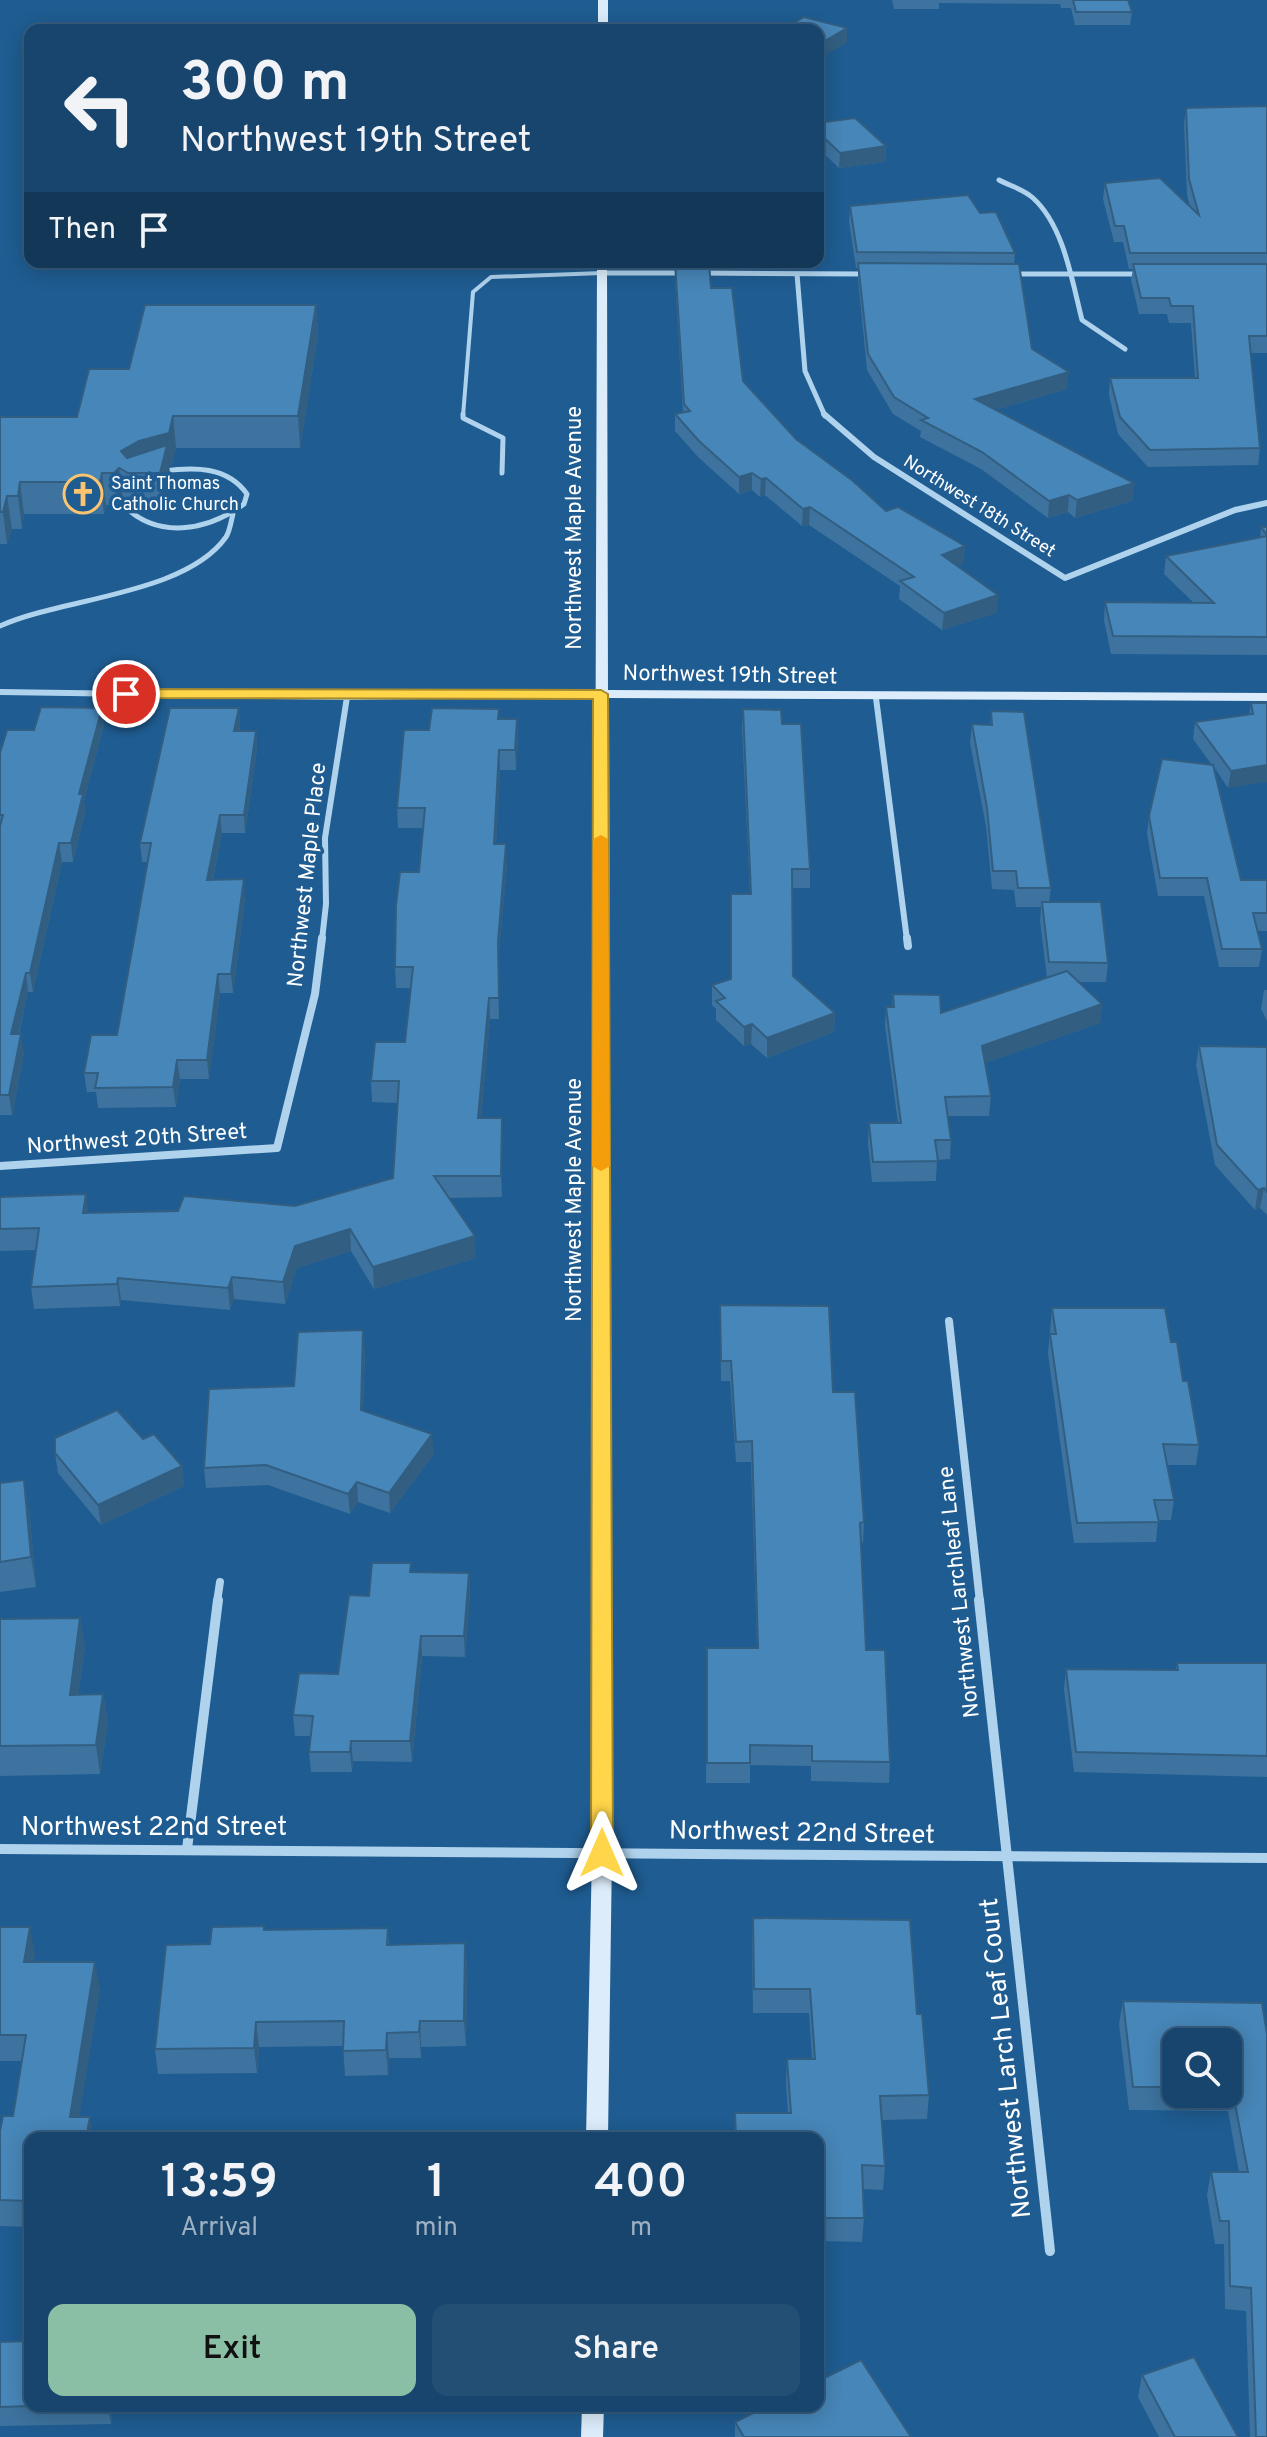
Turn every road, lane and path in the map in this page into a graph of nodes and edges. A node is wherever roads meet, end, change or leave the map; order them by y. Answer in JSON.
{"nodes":[{"id":1,"x":603,"y":0,"type":"edge"},
{"id":2,"x":603,"y":24,"type":"edge"},
{"id":3,"x":999,"y":180,"type":"dead end"},
{"id":4,"x":602,"y":268,"type":"edge"},
{"id":5,"x":797,"y":274,"type":"junction"},
{"id":6,"x":873,"y":274,"type":"edge"},
{"id":7,"x":995,"y":274,"type":"edge"},
{"id":8,"x":1071,"y":274,"type":"junction"},
{"id":9,"x":1146,"y":274,"type":"edge"},
{"id":10,"x":1125,"y":349,"type":"dead end"},
{"id":11,"x":502,"y":473,"type":"dead end"},
{"id":12,"x":153,"y":474,"type":"edge"},
{"id":13,"x":1267,"y":503,"type":"edge"},
{"id":14,"x":123,"y":505,"type":"edge"},
{"id":15,"x":233,"y":514,"type":"junction"},
{"id":16,"x":0,"y":626,"type":"edge"},
{"id":17,"x":0,"y":692,"type":"edge"},
{"id":18,"x":601,"y":694,"type":"junction"},
{"id":19,"x":347,"y":697,"type":"junction"},
{"id":20,"x":1267,"y":697,"type":"edge"},
{"id":21,"x":876,"y":698,"type":"junction"},
{"id":22,"x":908,"y":946,"type":"dead end"},
{"id":23,"x":277,"y":1148,"type":"joint"},
{"id":24,"x":0,"y":1166,"type":"edge"},
{"id":25,"x":949,"y":1321,"type":"dead end"},
{"id":26,"x":220,"y":1582,"type":"dead end"},
{"id":27,"x":0,"y":1849,"type":"edge"},
{"id":28,"x":187,"y":1849,"type":"junction"},
{"id":29,"x":602,"y":1853,"type":"junction"},
{"id":30,"x":1267,"y":1858,"type":"edge"},
{"id":31,"x":1008,"y":1860,"type":"junction"},
{"id":32,"x":597,"y":2132,"type":"edge"},
{"id":33,"x":1050,"y":2251,"type":"dead end"},
{"id":34,"x":593,"y":2412,"type":"edge"},
{"id":35,"x":592,"y":2437,"type":"edge"}],
"edges":[{"from":1,"to":2,"type":"main road"},
{"from":3,"to":8,"type":"street"},
{"from":4,"to":5,"type":"street"},
{"from":4,"to":11,"type":"lane"},
{"from":4,"to":18,"type":"main road","name":"Northwest Maple Avenue"},
{"from":5,"to":6,"type":"street"},
{"from":5,"to":13,"type":"street","name":"Northwest 18th Street"},
{"from":7,"to":8,"type":"street"},
{"from":8,"to":9,"type":"street"},
{"from":8,"to":10,"type":"street"},
{"from":12,"to":15,"type":"lane"},
{"from":14,"to":15,"type":"lane"},
{"from":15,"to":16,"type":"lane"},
{"from":17,"to":19,"type":"street","name":"Northwest 19th Street"},
{"from":18,"to":19,"type":"street","name":"Northwest 19th Street"},
{"from":18,"to":21,"type":"main road","name":"Northwest 19th Street"},
{"from":18,"to":29,"type":"main road","name":"Northwest Maple Avenue"},
{"from":19,"to":23,"type":"street","name":"Northwest Maple Place"},
{"from":20,"to":21,"type":"main road","name":"Northwest 19th Street"},
{"from":21,"to":22,"type":"street"},
{"from":23,"to":24,"type":"street","name":"Northwest 20th Street"},
{"from":25,"to":31,"type":"street","name":"Northwest Larchleaf Lane"},
{"from":26,"to":28,"type":"street"},
{"from":27,"to":28,"type":"street","name":"Northwest 22nd Street"},
{"from":28,"to":29,"type":"street","name":"Northwest 22nd Street"},
{"from":29,"to":31,"type":"street","name":"Northwest 22nd Street"},
{"from":29,"to":32,"type":"main road","name":"Northwest Maple Avenue"},
{"from":30,"to":31,"type":"street","name":"Northwest 22nd Street"},
{"from":31,"to":33,"type":"street","name":"Northwest Larch Leaf Court"},
{"from":34,"to":35,"type":"main road"}]}
